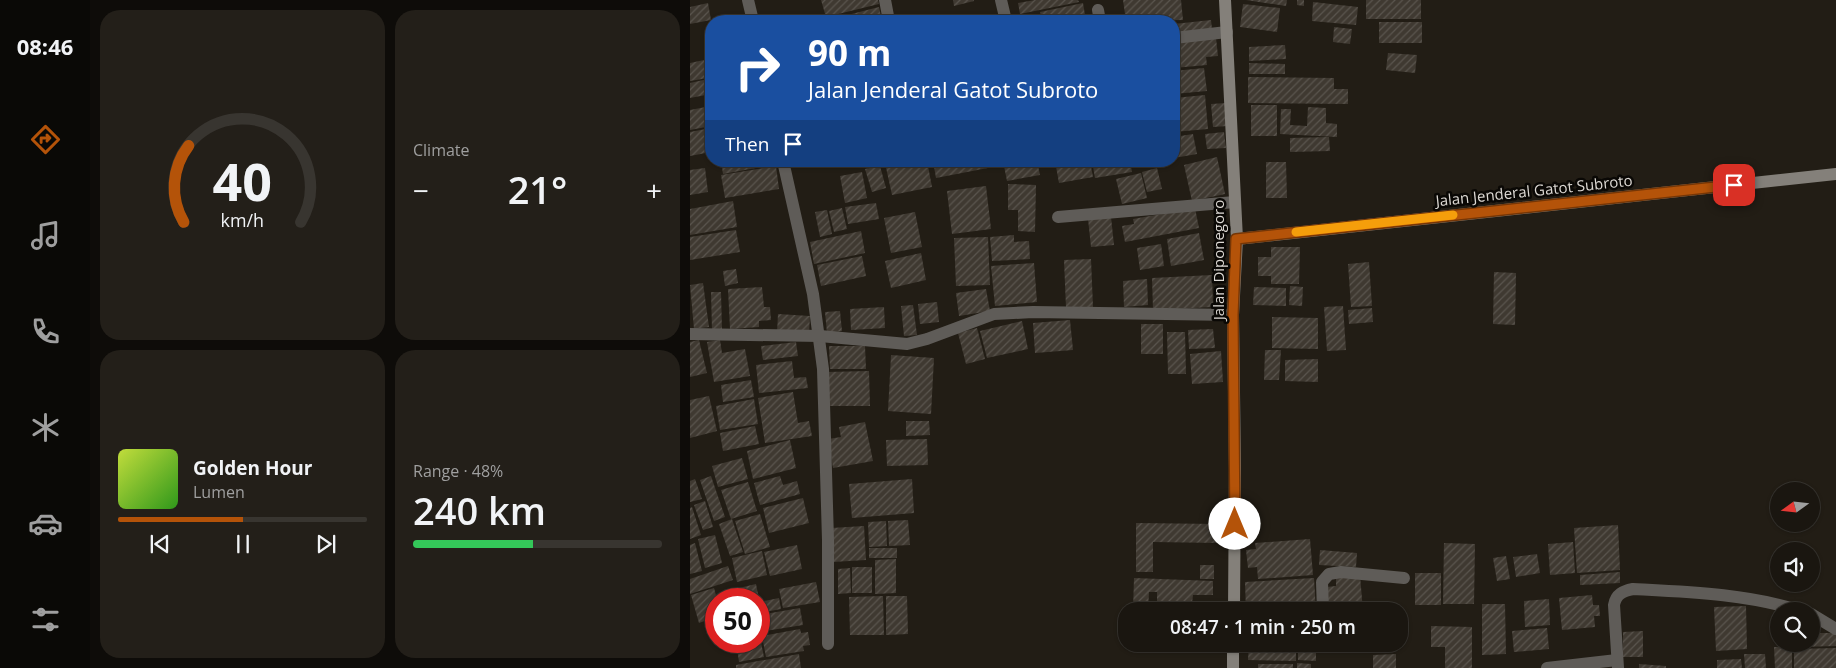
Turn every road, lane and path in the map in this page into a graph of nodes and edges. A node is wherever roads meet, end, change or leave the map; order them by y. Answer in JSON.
{"nodes":[{"id":1,"x":748,"y":0,"type":"edge"},
{"id":2,"x":885,"y":0,"type":"edge"},
{"id":3,"x":1001,"y":0,"type":"edge"},
{"id":4,"x":1225,"y":0,"type":"edge"},
{"id":5,"x":752,"y":15,"type":"edge"},
{"id":6,"x":888,"y":15,"type":"edge"},
{"id":7,"x":1005,"y":15,"type":"edge"},
{"id":8,"x":1227,"y":32,"type":"junction"},
{"id":9,"x":1180,"y":37,"type":"edge"},
{"id":10,"x":784,"y":167,"type":"edge"},
{"id":11,"x":1836,"y":174,"type":"edge"},
{"id":12,"x":1235,"y":202,"type":"junction"},
{"id":13,"x":1058,"y":217,"type":"dead end"},
{"id":14,"x":1236,"y":239,"type":"junction"},
{"id":15,"x":1233,"y":315,"type":"junction"},
{"id":16,"x":690,"y":334,"type":"edge"},
{"id":17,"x":820,"y":336,"type":"junction"},
{"id":18,"x":1404,"y":578,"type":"dead end"},
{"id":19,"x":1234,"y":602,"type":"edge"},
{"id":20,"x":1323,"y":602,"type":"edge"},
{"id":21,"x":1770,"y":603,"type":"edge"},
{"id":22,"x":1820,"y":619,"type":"edge"},
{"id":23,"x":1836,"y":629,"type":"edge"},
{"id":24,"x":828,"y":644,"type":"dead end"},
{"id":25,"x":1233,"y":652,"type":"edge"},
{"id":26,"x":1617,"y":664,"type":"edge"},
{"id":27,"x":1233,"y":668,"type":"edge"},
{"id":28,"x":1547,"y":668,"type":"edge"}],
"edges":[{"from":1,"to":5,"type":"street"},
{"from":2,"to":6,"type":"street"},
{"from":3,"to":7,"type":"street"},
{"from":4,"to":8,"type":"main road","name":"Jalan Diponegoro"},
{"from":8,"to":9,"type":"street"},
{"from":8,"to":12,"type":"main road","name":"Jalan Diponegoro"},
{"from":10,"to":17,"type":"street"},
{"from":11,"to":14,"type":"main road","name":"Jalan Jenderal Gatot Subroto"},
{"from":12,"to":13,"type":"street"},
{"from":12,"to":14,"type":"main road","name":"Jalan Diponegoro"},
{"from":14,"to":15,"type":"main road","name":"Jalan Diponegoro"},
{"from":15,"to":17,"type":"street"},
{"from":15,"to":19,"type":"main road","name":"Jalan Diponegoro"},
{"from":16,"to":17,"type":"street"},
{"from":17,"to":24,"type":"street"},
{"from":18,"to":20,"type":"street"},
{"from":21,"to":26,"type":"street"},
{"from":22,"to":23,"type":"street"},
{"from":25,"to":27,"type":"main road"},
{"from":26,"to":28,"type":"street"}]}
